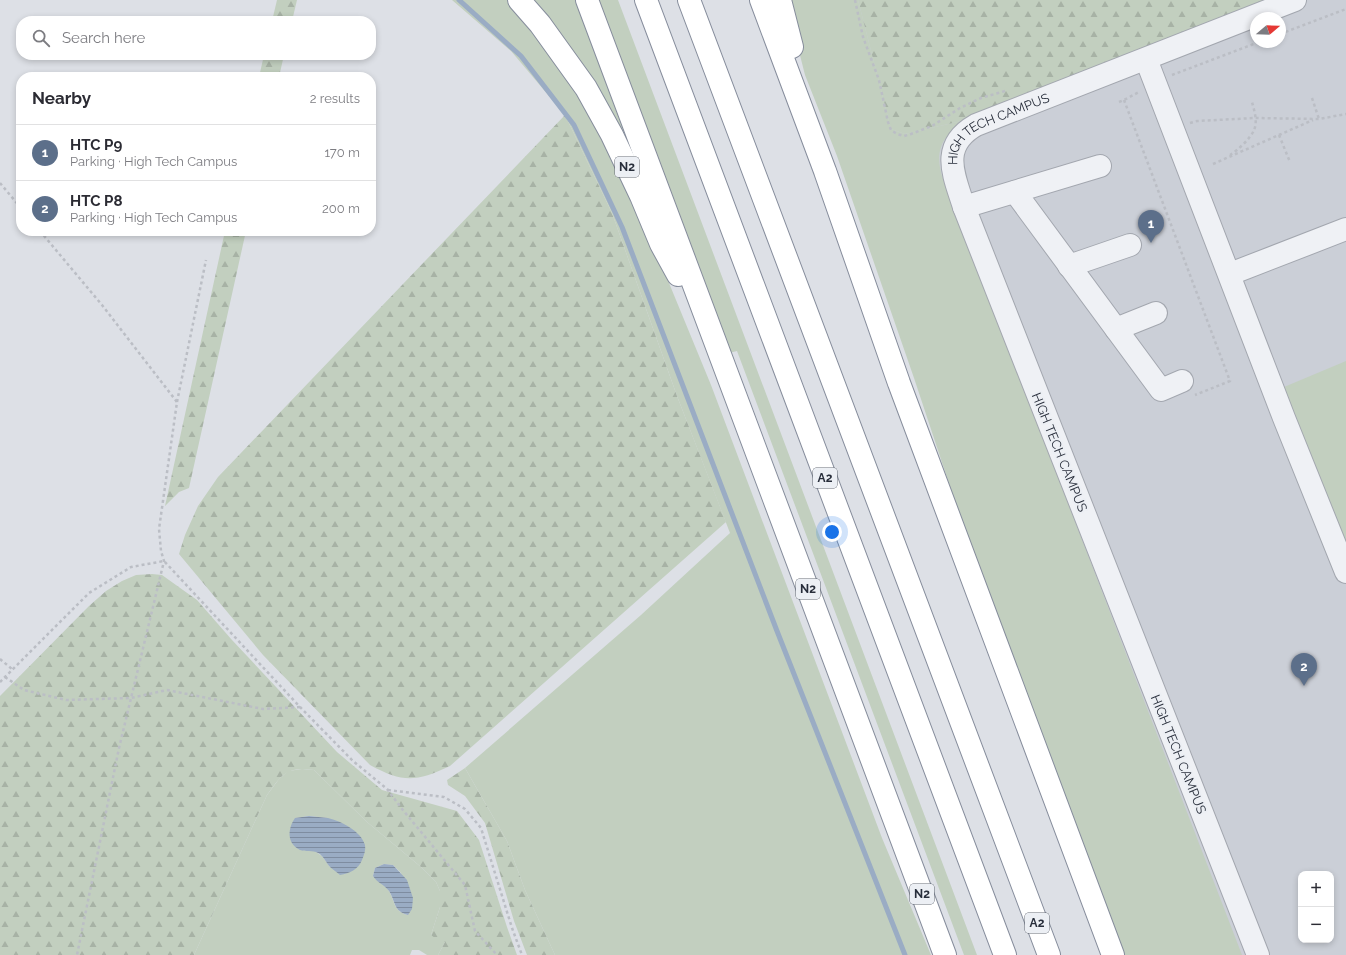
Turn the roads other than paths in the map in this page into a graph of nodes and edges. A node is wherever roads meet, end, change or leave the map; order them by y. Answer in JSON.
{"nodes":[{"id":1,"x":519,"y":0,"type":"edge"},
{"id":2,"x":586,"y":0,"type":"edge"},
{"id":3,"x":646,"y":0,"type":"edge"},
{"id":4,"x":689,"y":0,"type":"edge"},
{"id":5,"x":761,"y":0,"type":"edge"},
{"id":6,"x":780,"y":0,"type":"edge"},
{"id":7,"x":1295,"y":0,"type":"edge"},
{"id":8,"x":1146,"y":59,"type":"junction"},
{"id":9,"x":1100,"y":166,"type":"dead end"},
{"id":10,"x":825,"y":170,"type":"junction"},
{"id":11,"x":1015,"y":192,"type":"junction"},
{"id":12,"x":964,"y":207,"type":"junction"},
{"id":13,"x":1346,"y":229,"type":"edge"},
{"id":14,"x":1130,"y":245,"type":"dead end"},
{"id":15,"x":1070,"y":266,"type":"junction"},
{"id":16,"x":1230,"y":274,"type":"junction"},
{"id":17,"x":1156,"y":313,"type":"dead end"},
{"id":18,"x":1116,"y":329,"type":"junction"},
{"id":19,"x":716,"y":346,"type":"junction"},
{"id":20,"x":1182,"y":381,"type":"road end"},
{"id":21,"x":1345,"y":569,"type":"edge"},
{"id":22,"x":945,"y":955,"type":"edge"},
{"id":23,"x":1004,"y":955,"type":"edge"},
{"id":24,"x":1049,"y":955,"type":"edge"},
{"id":25,"x":1113,"y":955,"type":"edge"},
{"id":26,"x":1258,"y":955,"type":"edge"}],
"edges":[{"from":1,"to":19,"type":"highway","number":"N2"},
{"from":2,"to":19,"type":"highway","number":"N2"},
{"from":3,"to":23,"type":"highway","number":"A2"},
{"from":4,"to":24,"type":"highway","number":"A2"},
{"from":5,"to":10,"type":"highway"},
{"from":6,"to":10,"type":"highway"},
{"from":7,"to":8,"type":"street","name":"HIGH TECH CAMPUS"},
{"from":8,"to":12,"type":"street","name":"HIGH TECH CAMPUS"},
{"from":8,"to":16,"type":"street"},
{"from":9,"to":11,"type":"street"},
{"from":10,"to":25,"type":"highway"},
{"from":11,"to":12,"type":"street"},
{"from":11,"to":15,"type":"street"},
{"from":12,"to":26,"type":"street","name":"HIGH TECH CAMPUS"},
{"from":13,"to":16,"type":"street"},
{"from":14,"to":15,"type":"street"},
{"from":15,"to":18,"type":"street"},
{"from":16,"to":21,"type":"street"},
{"from":17,"to":18,"type":"street"},
{"from":18,"to":20,"type":"street"},
{"from":19,"to":22,"type":"highway","number":"N2"}]}
